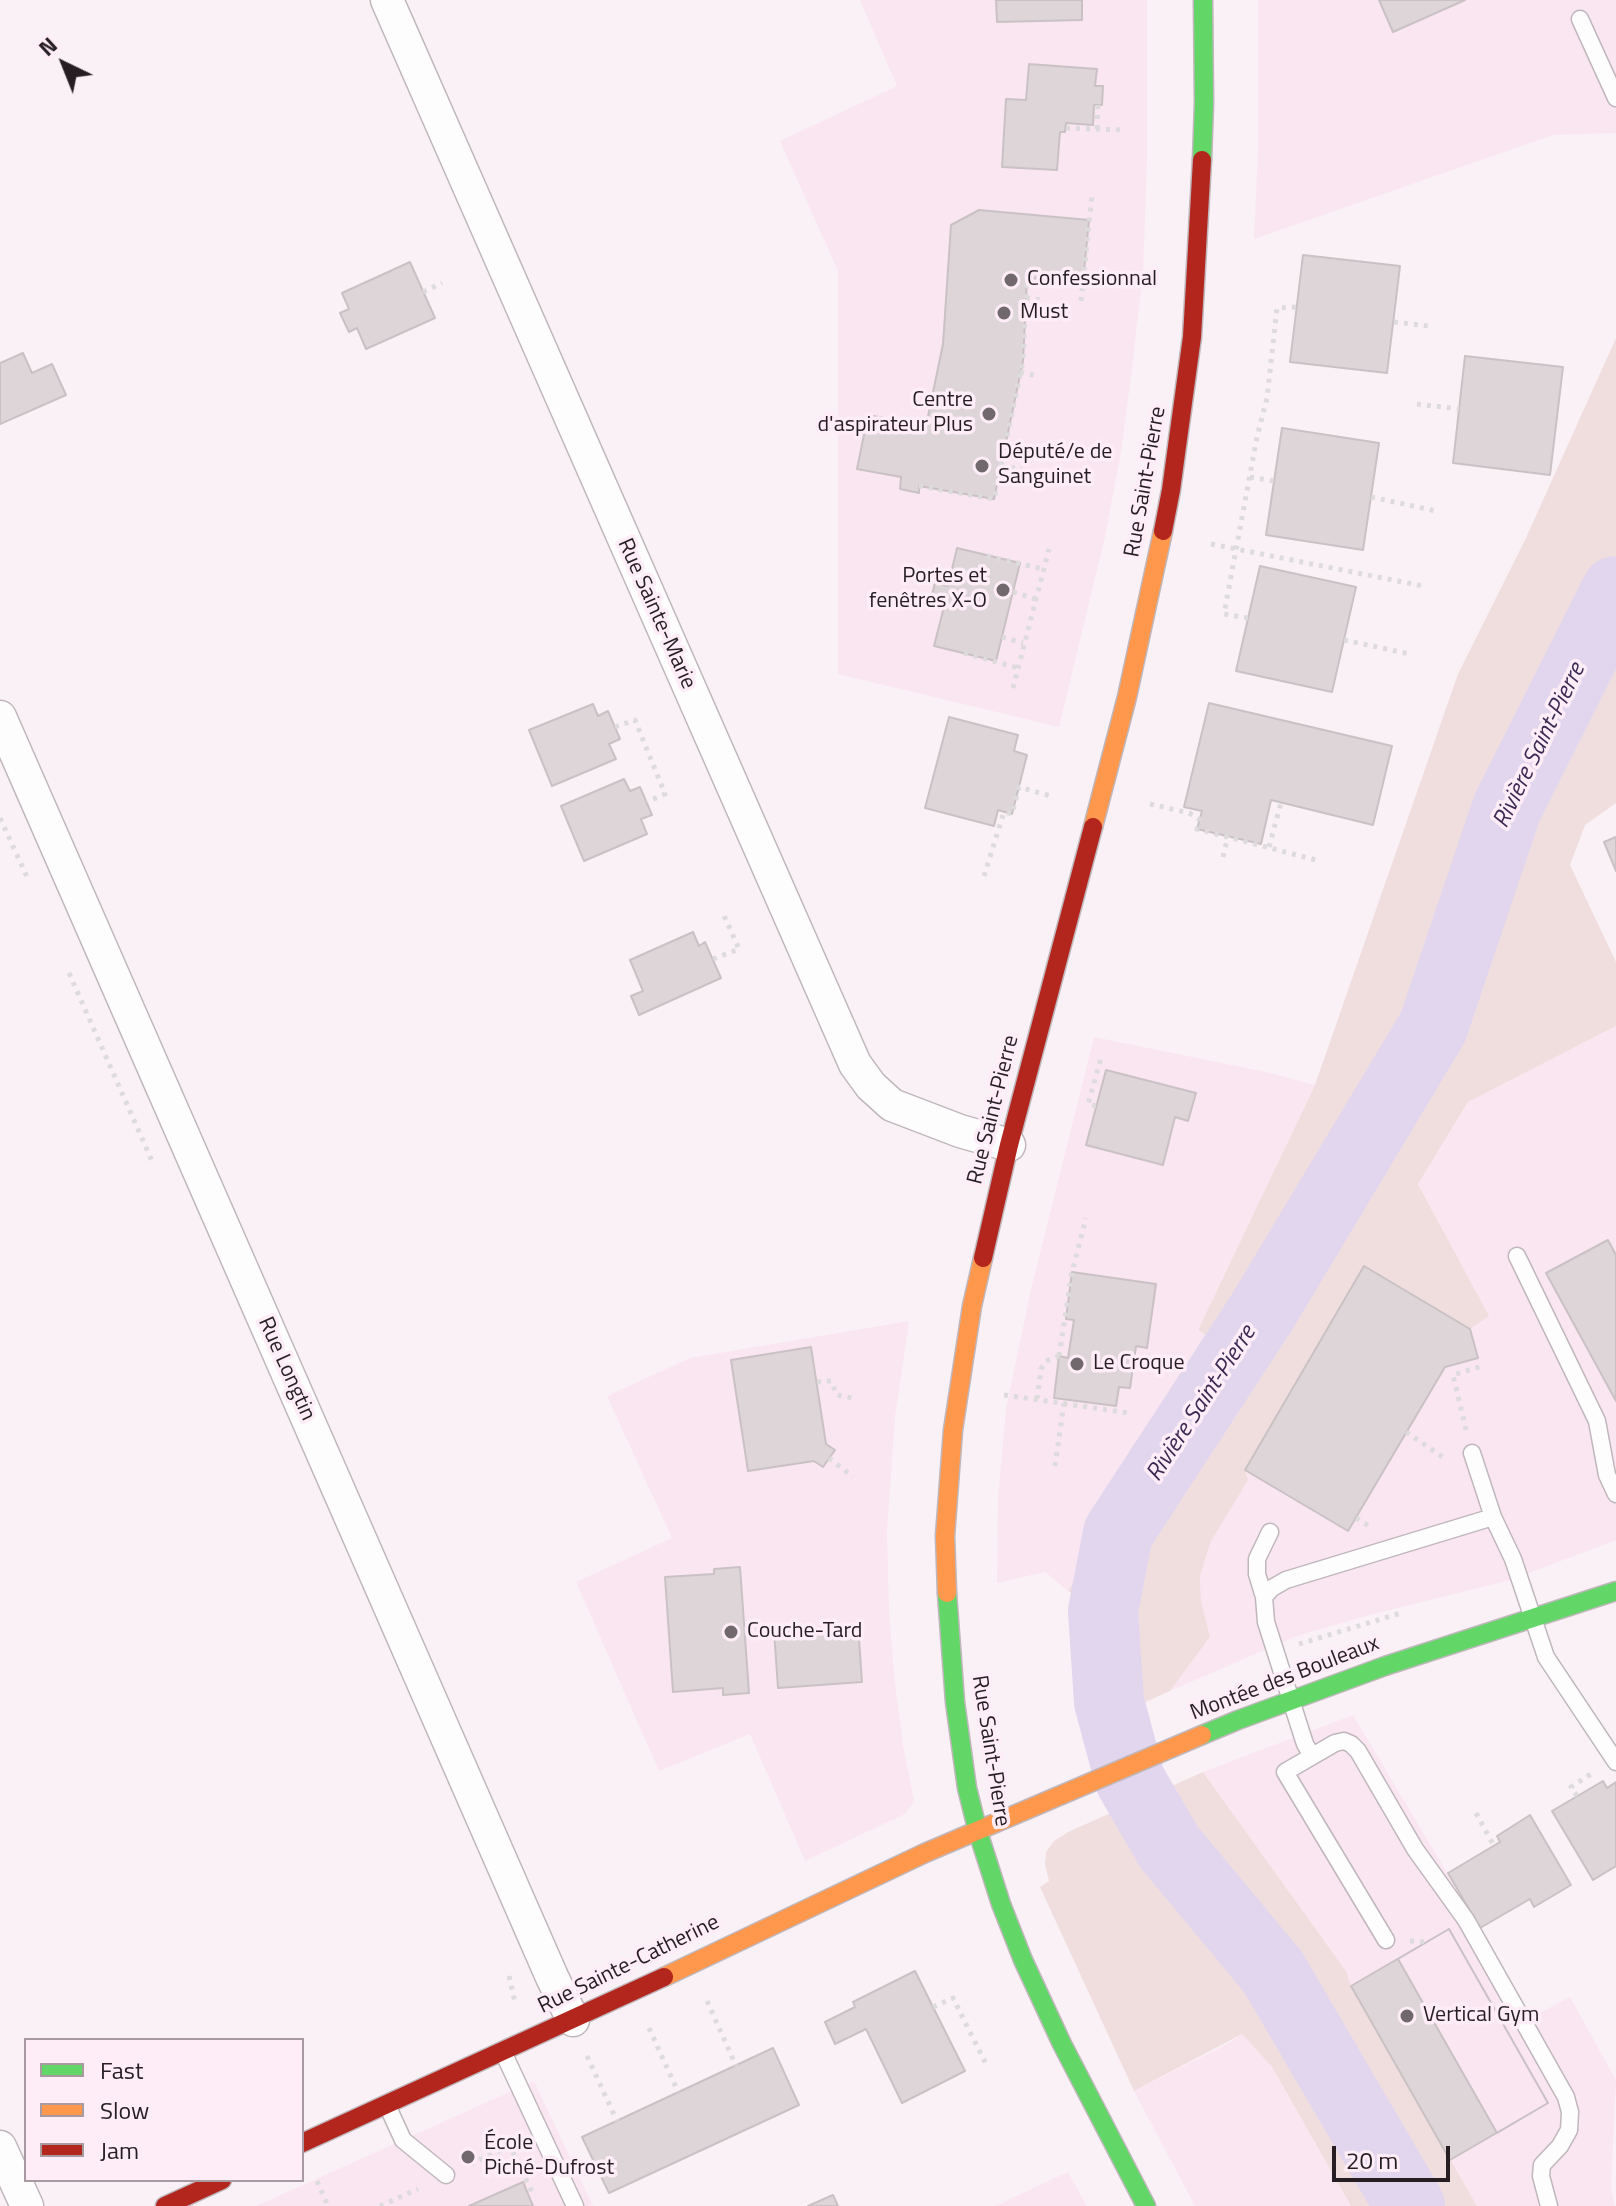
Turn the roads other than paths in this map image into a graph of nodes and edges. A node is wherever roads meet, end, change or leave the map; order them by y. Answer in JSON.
{"nodes":[{"id":1,"x":387,"y":0,"type":"edge"},
{"id":2,"x":1203,"y":0,"type":"edge"},
{"id":3,"x":1580,"y":19,"type":"dead end"},
{"id":4,"x":1616,"y":98,"type":"edge"},
{"id":5,"x":0,"y":717,"type":"edge"},
{"id":6,"x":1009,"y":1145,"type":"junction"},
{"id":7,"x":1517,"y":1256,"type":"dead end"},
{"id":8,"x":1472,"y":1453,"type":"road end"},
{"id":9,"x":1612,"y":1472,"type":"edge"},
{"id":10,"x":1616,"y":1494,"type":"edge"},
{"id":11,"x":1493,"y":1517,"type":"junction"},
{"id":12,"x":1270,"y":1532,"type":"dead end"},
{"id":13,"x":1616,"y":1591,"type":"edge"},
{"id":14,"x":1264,"y":1597,"type":"junction"},
{"id":15,"x":1532,"y":1619,"type":"junction"},
{"id":16,"x":1291,"y":1699,"type":"junction"},
{"id":17,"x":1312,"y":1756,"type":"junction"},
{"id":18,"x":1616,"y":1762,"type":"edge"},
{"id":19,"x":978,"y":1832,"type":"junction"},
{"id":20,"x":1386,"y":1940,"type":"dead end"},
{"id":21,"x":578,"y":2034,"type":"junction"},
{"id":22,"x":503,"y":2051,"type":"junction"},
{"id":23,"x":386,"y":2104,"type":"junction"},
{"id":24,"x":304,"y":2142,"type":"edge"},
{"id":25,"x":0,"y":2147,"type":"edge"},
{"id":26,"x":446,"y":2175,"type":"dead end"},
{"id":27,"x":219,"y":2182,"type":"edge"},
{"id":28,"x":184,"y":2202,"type":"edge"},
{"id":29,"x":27,"y":2206,"type":"edge"},
{"id":30,"x":165,"y":2206,"type":"edge"},
{"id":31,"x":575,"y":2206,"type":"edge"},
{"id":32,"x":1146,"y":2206,"type":"edge"},
{"id":33,"x":1549,"y":2206,"type":"edge"}],
"edges":[{"from":1,"to":6,"type":"street","name":"Rue Sainte-Marie"},
{"from":2,"to":6,"type":"main road","name":"Rue Saint-Pierre"},
{"from":3,"to":4,"type":"lane"},
{"from":5,"to":21,"type":"street","name":"Rue Longtin"},
{"from":6,"to":19,"type":"main road","name":"Rue Saint-Pierre"},
{"from":7,"to":9,"type":"lane"},
{"from":8,"to":11,"type":"lane"},
{"from":9,"to":10,"type":"lane"},
{"from":11,"to":14,"type":"lane"},
{"from":11,"to":15,"type":"lane"},
{"from":12,"to":14,"type":"lane"},
{"from":13,"to":15,"type":"main road","name":"Montée des Bouleaux"},
{"from":14,"to":16,"type":"lane"},
{"from":15,"to":16,"type":"main road","name":"Montée des Bouleaux"},
{"from":15,"to":18,"type":"lane"},
{"from":16,"to":17,"type":"lane"},
{"from":16,"to":19,"type":"main road","name":"Montée des Bouleaux"},
{"from":17,"to":20,"type":"lane"},
{"from":17,"to":33,"type":"lane"},
{"from":19,"to":21,"type":"main road","name":"Rue Sainte-Catherine"},
{"from":19,"to":32,"type":"main road","name":"Rue Saint-Pierre"},
{"from":21,"to":22,"type":"main road","name":"Rue Sainte-Catherine"},
{"from":22,"to":23,"type":"main road","name":"Rue Sainte-Catherine"},
{"from":22,"to":31,"type":"lane"},
{"from":23,"to":24,"type":"main road","name":"Rue Sainte-Catherine"},
{"from":23,"to":26,"type":"lane"},
{"from":25,"to":29,"type":"street"},
{"from":27,"to":28,"type":"main road"},
{"from":28,"to":30,"type":"main road"}]}
